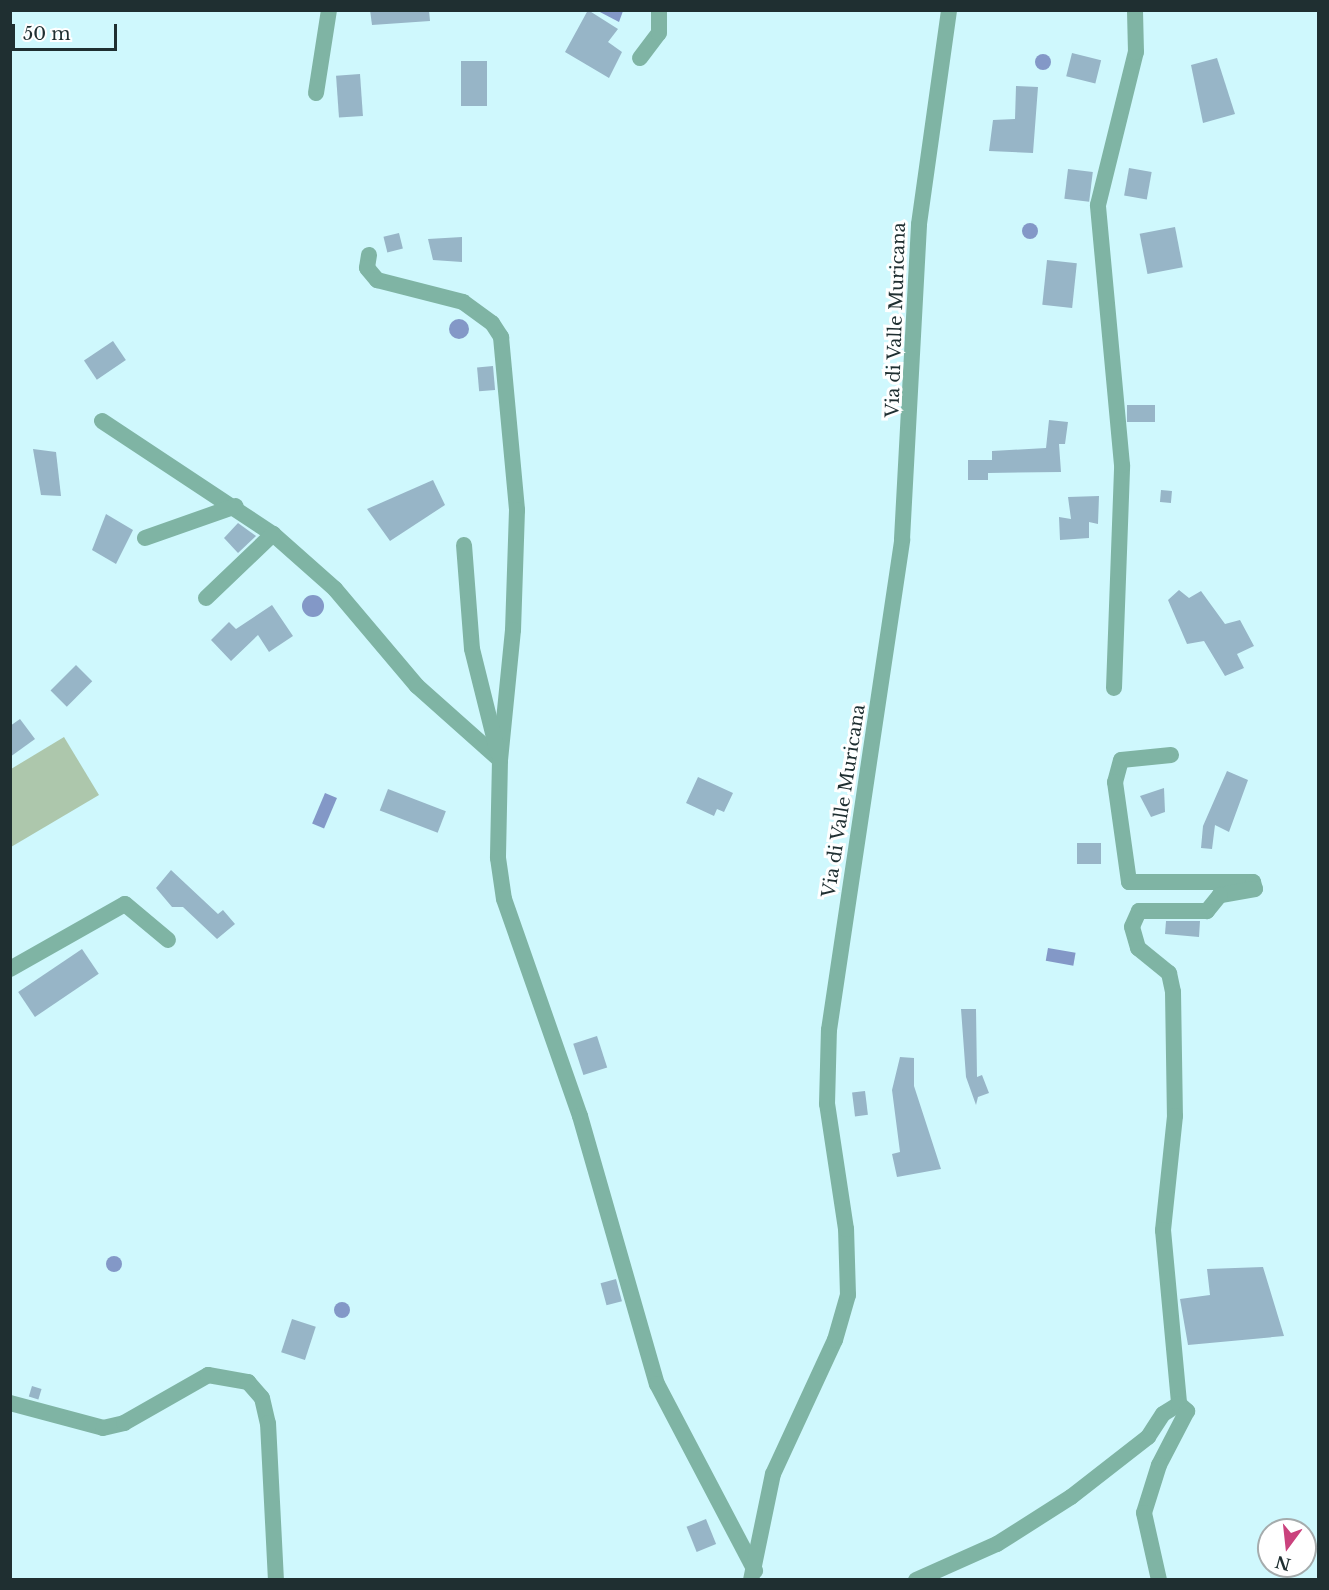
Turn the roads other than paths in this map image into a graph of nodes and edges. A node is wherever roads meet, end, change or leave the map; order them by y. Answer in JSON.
{"nodes":[{"id":1,"x":329,"y":10,"type":"edge"},
{"id":2,"x":659,"y":10,"type":"edge"},
{"id":3,"x":949,"y":10,"type":"edge"},
{"id":4,"x":1135,"y":10,"type":"edge"},
{"id":5,"x":640,"y":58,"type":"dead end"},
{"id":6,"x":316,"y":93,"type":"dead end"},
{"id":7,"x":369,"y":255,"type":"dead end"},
{"id":8,"x":102,"y":421,"type":"dead end"},
{"id":9,"x":236,"y":506,"type":"junction"},
{"id":10,"x":273,"y":534,"type":"junction"},
{"id":11,"x":145,"y":538,"type":"dead end"},
{"id":12,"x":464,"y":545,"type":"dead end"},
{"id":13,"x":206,"y":598,"type":"dead end"},
{"id":14,"x":1114,"y":688,"type":"dead end"},
{"id":15,"x":1171,"y":755,"type":"dead end"},
{"id":16,"x":500,"y":759,"type":"junction"},
{"id":17,"x":168,"y":939,"type":"dead end"},
{"id":18,"x":10,"y":969,"type":"edge"},
{"id":19,"x":10,"y":1403,"type":"edge"},
{"id":20,"x":1179,"y":1404,"type":"junction"},
{"id":21,"x":753,"y":1575,"type":"edge"},
{"id":22,"x":276,"y":1580,"type":"edge"},
{"id":23,"x":916,"y":1580,"type":"edge"},
{"id":24,"x":1159,"y":1580,"type":"edge"}],
"edges":[{"from":1,"to":6,"type":"street"},
{"from":2,"to":5,"type":"street"},
{"from":3,"to":21,"type":"street","name":"Via di Valle Muricana"},
{"from":4,"to":14,"type":"street"},
{"from":7,"to":16,"type":"street"},
{"from":8,"to":9,"type":"street"},
{"from":9,"to":10,"type":"street"},
{"from":9,"to":11,"type":"street"},
{"from":10,"to":13,"type":"street"},
{"from":10,"to":16,"type":"street"},
{"from":12,"to":16,"type":"street"},
{"from":15,"to":20,"type":"street"},
{"from":16,"to":21,"type":"street"},
{"from":17,"to":18,"type":"street"},
{"from":19,"to":22,"type":"street"},
{"from":20,"to":23,"type":"street"},
{"from":20,"to":24,"type":"street"}]}
